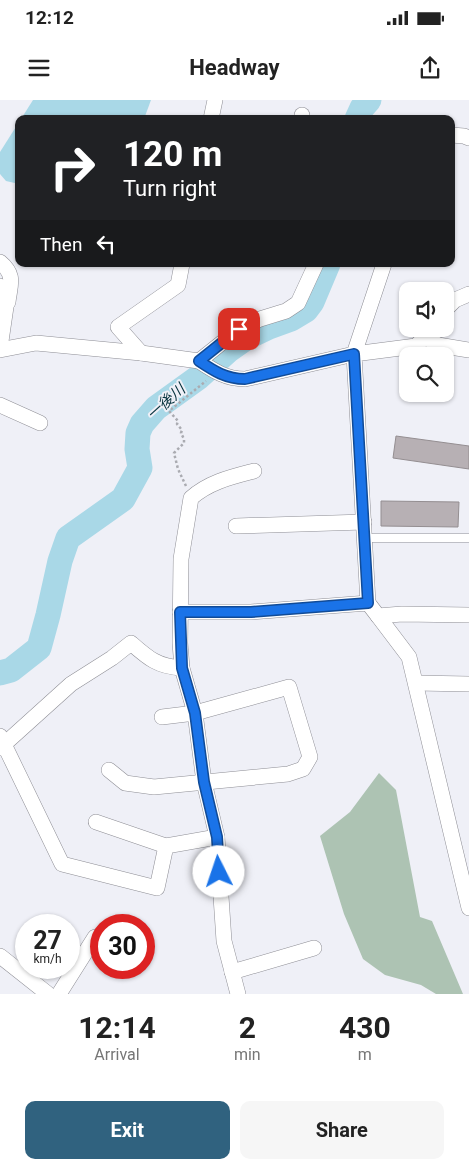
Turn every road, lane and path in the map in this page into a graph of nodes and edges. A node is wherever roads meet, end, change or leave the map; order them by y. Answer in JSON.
{"nodes":[{"id":1,"x":215,"y":100,"type":"edge"},
{"id":2,"x":212,"y":115,"type":"edge"},
{"id":3,"x":455,"y":135,"type":"edge"},
{"id":4,"x":469,"y":138,"type":"edge"},
{"id":5,"x":0,"y":262,"type":"edge"},
{"id":6,"x":181,"y":267,"type":"edge"},
{"id":7,"x":315,"y":267,"type":"edge"},
{"id":8,"x":383,"y":267,"type":"edge"},
{"id":9,"x":0,"y":286,"type":"edge"},
{"id":10,"x":469,"y":294,"type":"edge"},
{"id":11,"x":454,"y":301,"type":"edge"},
{"id":12,"x":6,"y":309,"type":"junction"},
{"id":13,"x":424,"y":337,"type":"edge"},
{"id":14,"x":431,"y":337,"type":"edge"},
{"id":15,"x":0,"y":349,"type":"edge"},
{"id":16,"x":469,"y":350,"type":"edge"},
{"id":17,"x":141,"y":352,"type":"junction"},
{"id":18,"x":354,"y":354,"type":"junction"},
{"id":19,"x":199,"y":361,"type":"junction"},
{"id":20,"x":217,"y":373,"type":"junction"},
{"id":21,"x":0,"y":405,"type":"edge"},
{"id":22,"x":40,"y":423,"type":"dead end"},
{"id":23,"x":254,"y":471,"type":"dead end"},
{"id":24,"x":191,"y":498,"type":"junction"},
{"id":25,"x":364,"y":522,"type":"junction"},
{"id":26,"x":236,"y":526,"type":"dead end"},
{"id":27,"x":365,"y":538,"type":"junction"},
{"id":28,"x":469,"y":538,"type":"edge"},
{"id":29,"x":368,"y":603,"type":"junction"},
{"id":30,"x":180,"y":612,"type":"junction"},
{"id":31,"x":469,"y":615,"type":"edge"},
{"id":32,"x":378,"y":616,"type":"junction"},
{"id":33,"x":182,"y":668,"type":"junction"},
{"id":34,"x":416,"y":683,"type":"junction"},
{"id":35,"x":469,"y":684,"type":"edge"},
{"id":36,"x":195,"y":713,"type":"junction"},
{"id":37,"x":162,"y":717,"type":"dead end"},
{"id":38,"x":1,"y":743,"type":"edge"},
{"id":39,"x":109,"y":770,"type":"dead end"},
{"id":40,"x":204,"y":782,"type":"junction"},
{"id":41,"x":96,"y":822,"type":"dead end"},
{"id":42,"x":217,"y":837,"type":"junction"},
{"id":43,"x":166,"y":846,"type":"junction"},
{"id":44,"x":469,"y":908,"type":"edge"},
{"id":45,"x":90,"y":945,"type":"edge"},
{"id":46,"x":314,"y":948,"type":"dead end"},
{"id":47,"x":0,"y":956,"type":"edge"},
{"id":48,"x":232,"y":972,"type":"junction"},
{"id":49,"x":48,"y":994,"type":"edge"},
{"id":50,"x":59,"y":994,"type":"edge"},
{"id":51,"x":238,"y":994,"type":"edge"}],
"edges":[{"from":1,"to":2,"type":"street"},
{"from":3,"to":4,"type":"street"},
{"from":5,"to":12,"type":"street"},
{"from":6,"to":17,"type":"street"},
{"from":7,"to":19,"type":"street"},
{"from":8,"to":18,"type":"street"},
{"from":9,"to":12,"type":"street"},
{"from":10,"to":11,"type":"street"},
{"from":12,"to":15,"type":"street"},
{"from":13,"to":18,"type":"street"},
{"from":14,"to":16,"type":"street"},
{"from":15,"to":17,"type":"street"},
{"from":17,"to":19,"type":"street"},
{"from":18,"to":20,"type":"street"},
{"from":18,"to":25,"type":"street"},
{"from":19,"to":20,"type":"street"},
{"from":20,"to":24,"type":"path"},
{"from":21,"to":22,"type":"street"},
{"from":23,"to":24,"type":"street"},
{"from":24,"to":30,"type":"street"},
{"from":25,"to":26,"type":"street"},
{"from":25,"to":27,"type":"street"},
{"from":27,"to":28,"type":"lane"},
{"from":27,"to":29,"type":"street"},
{"from":29,"to":30,"type":"street"},
{"from":29,"to":32,"type":"street"},
{"from":30,"to":33,"type":"street"},
{"from":31,"to":32,"type":"street"},
{"from":32,"to":34,"type":"street"},
{"from":33,"to":36,"type":"street"},
{"from":33,"to":38,"type":"street"},
{"from":34,"to":35,"type":"street"},
{"from":34,"to":44,"type":"street"},
{"from":36,"to":37,"type":"street"},
{"from":36,"to":40,"type":"street"},
{"from":36,"to":40,"type":"street"},
{"from":38,"to":43,"type":"street"},
{"from":39,"to":40,"type":"street"},
{"from":40,"to":42,"type":"street"},
{"from":41,"to":43,"type":"street"},
{"from":42,"to":43,"type":"street"},
{"from":42,"to":48,"type":"street"},
{"from":45,"to":50,"type":"street"},
{"from":46,"to":48,"type":"street"},
{"from":47,"to":49,"type":"street"},
{"from":48,"to":51,"type":"street"}]}
